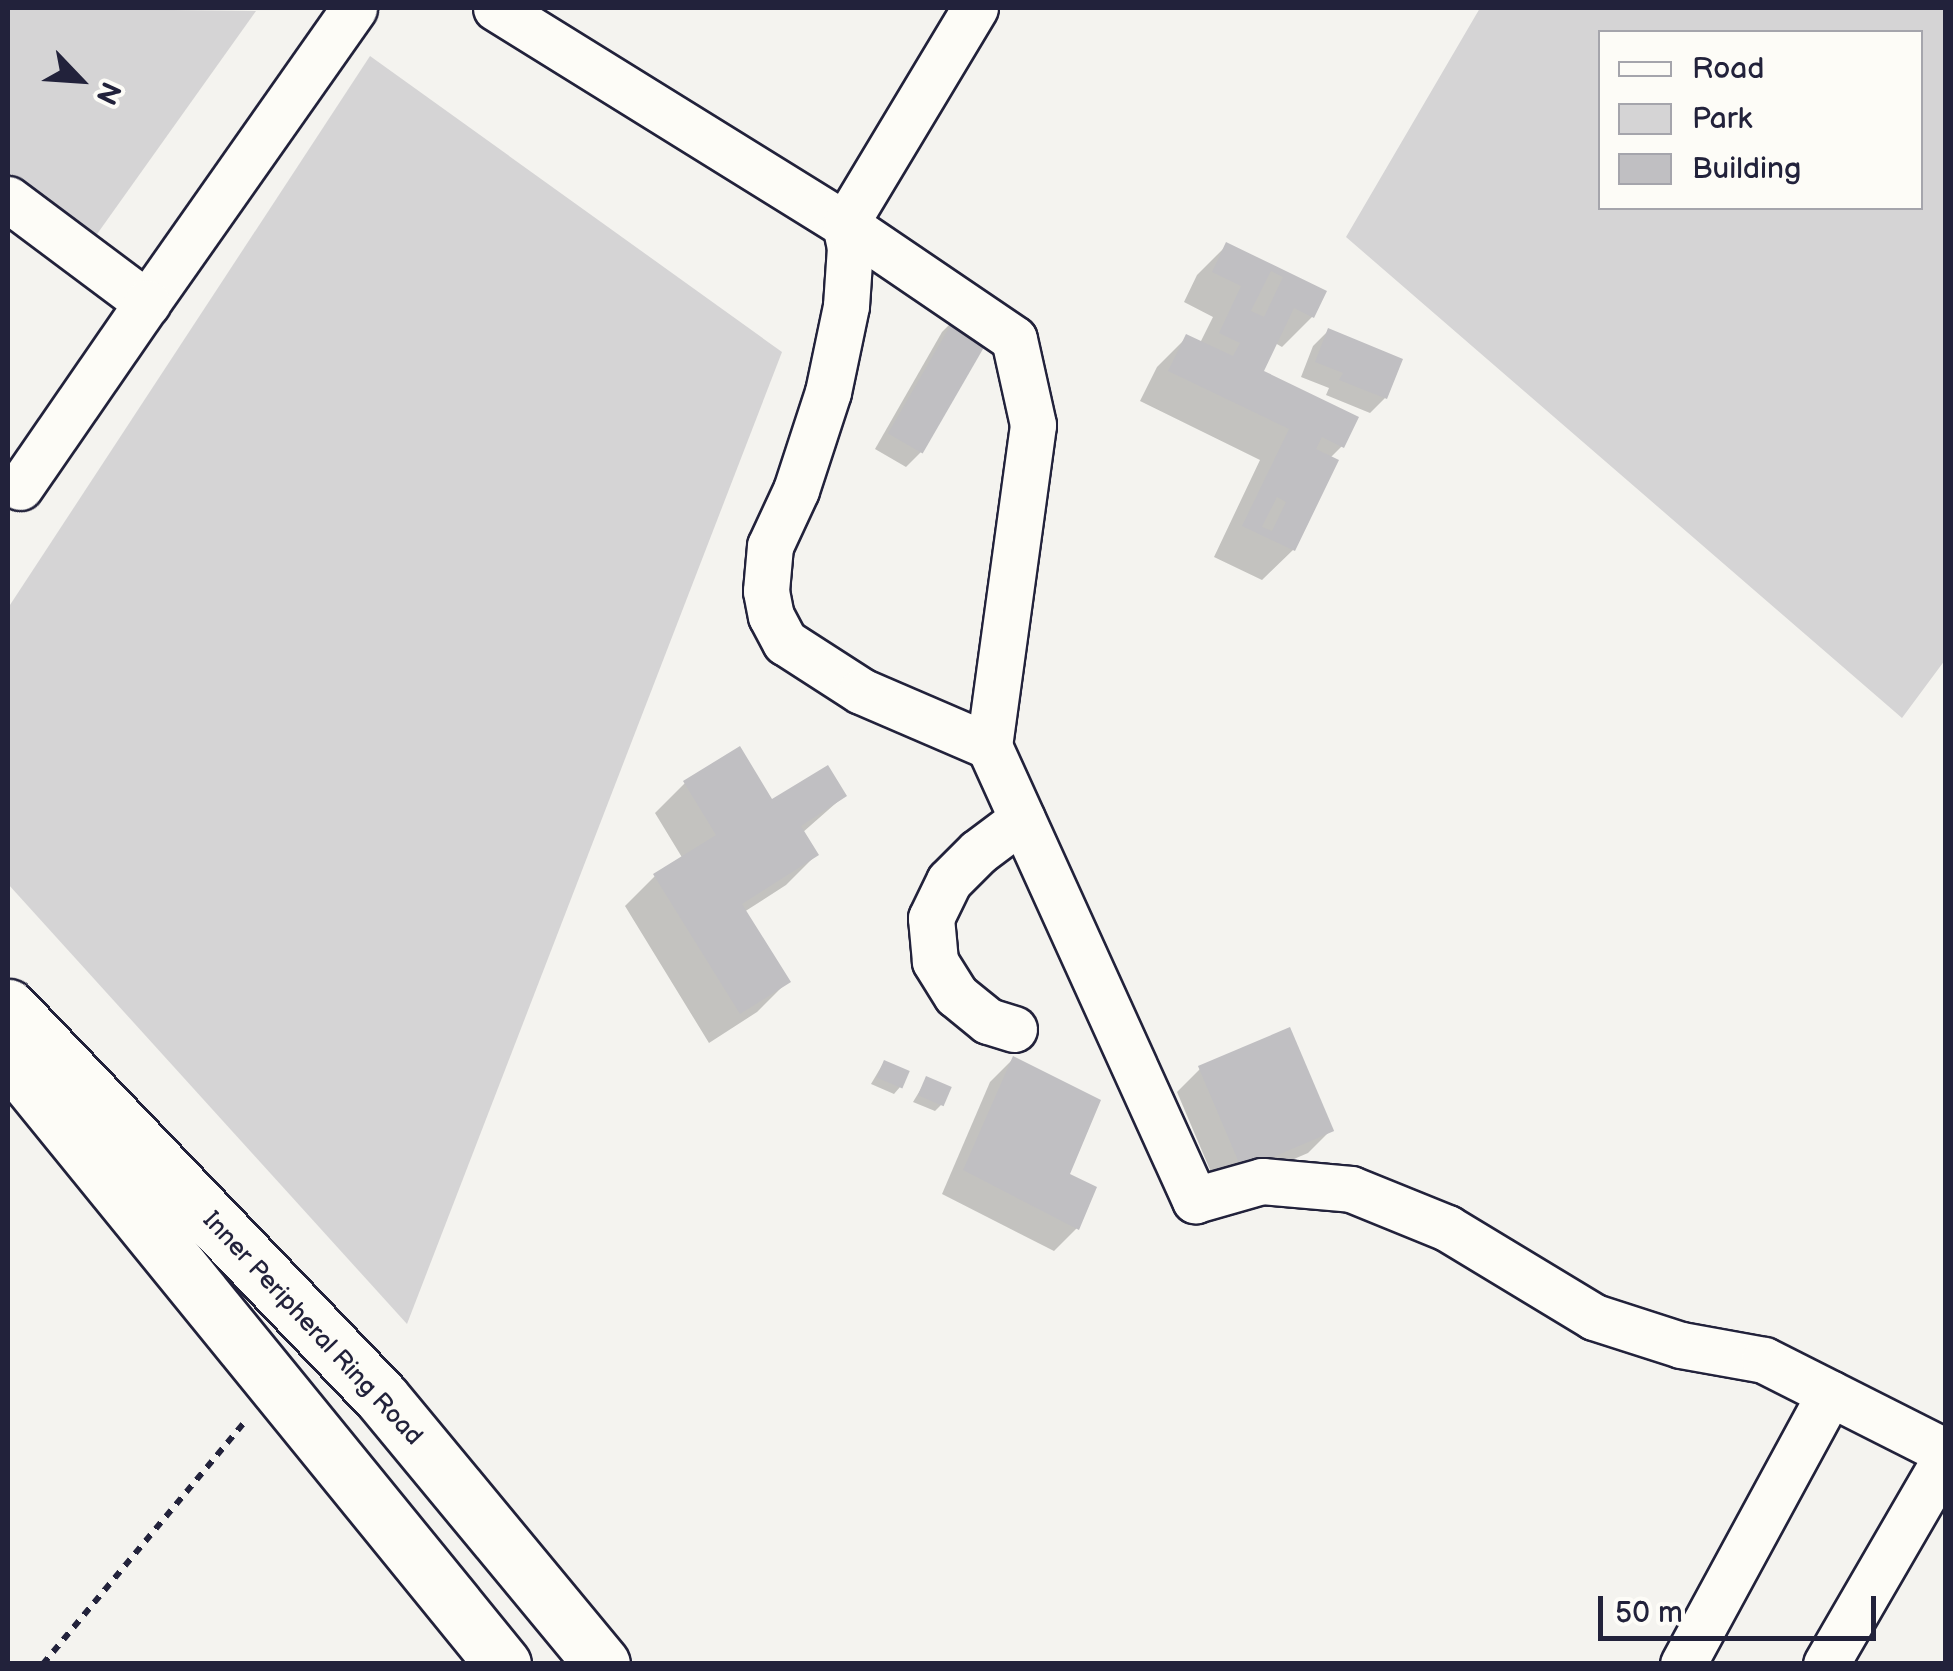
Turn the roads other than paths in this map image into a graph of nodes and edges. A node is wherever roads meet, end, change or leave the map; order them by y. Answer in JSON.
{"nodes":[{"id":1,"x":354,"y":8,"type":"edge"},
{"id":2,"x":496,"y":8,"type":"edge"},
{"id":3,"x":974,"y":8,"type":"edge"},
{"id":4,"x":8,"y":199,"type":"edge"},
{"id":5,"x":846,"y":224,"type":"junction"},
{"id":6,"x":146,"y":304,"type":"junction"},
{"id":7,"x":20,"y":487,"type":"dead end"},
{"id":8,"x":989,"y":746,"type":"junction"},
{"id":9,"x":1022,"y":819,"type":"junction"},
{"id":10,"x":8,"y":1008,"type":"edge"},
{"id":11,"x":1014,"y":1029,"type":"dead end"},
{"id":12,"x":8,"y":1056,"type":"edge"},
{"id":13,"x":1830,"y":1393,"type":"junction"},
{"id":14,"x":1946,"y":1454,"type":"edge"},
{"id":15,"x":503,"y":1664,"type":"edge"},
{"id":16,"x":602,"y":1664,"type":"edge"},
{"id":17,"x":1683,"y":1664,"type":"edge"},
{"id":18,"x":1826,"y":1664,"type":"edge"}],
"edges":[{"from":1,"to":6,"type":"lane"},
{"from":2,"to":5,"type":"lane"},
{"from":3,"to":5,"type":"lane"},
{"from":4,"to":6,"type":"lane"},
{"from":5,"to":8,"type":"lane"},
{"from":5,"to":8,"type":"lane"},
{"from":6,"to":7,"type":"lane"},
{"from":8,"to":9,"type":"lane"},
{"from":9,"to":11,"type":"lane"},
{"from":9,"to":13,"type":"lane"},
{"from":10,"to":16,"type":"main road","name":"Inner Peripheral Ring Road"},
{"from":12,"to":15,"type":"main road"},
{"from":13,"to":14,"type":"lane"},
{"from":13,"to":17,"type":"lane"},
{"from":14,"to":18,"type":"lane"}]}
